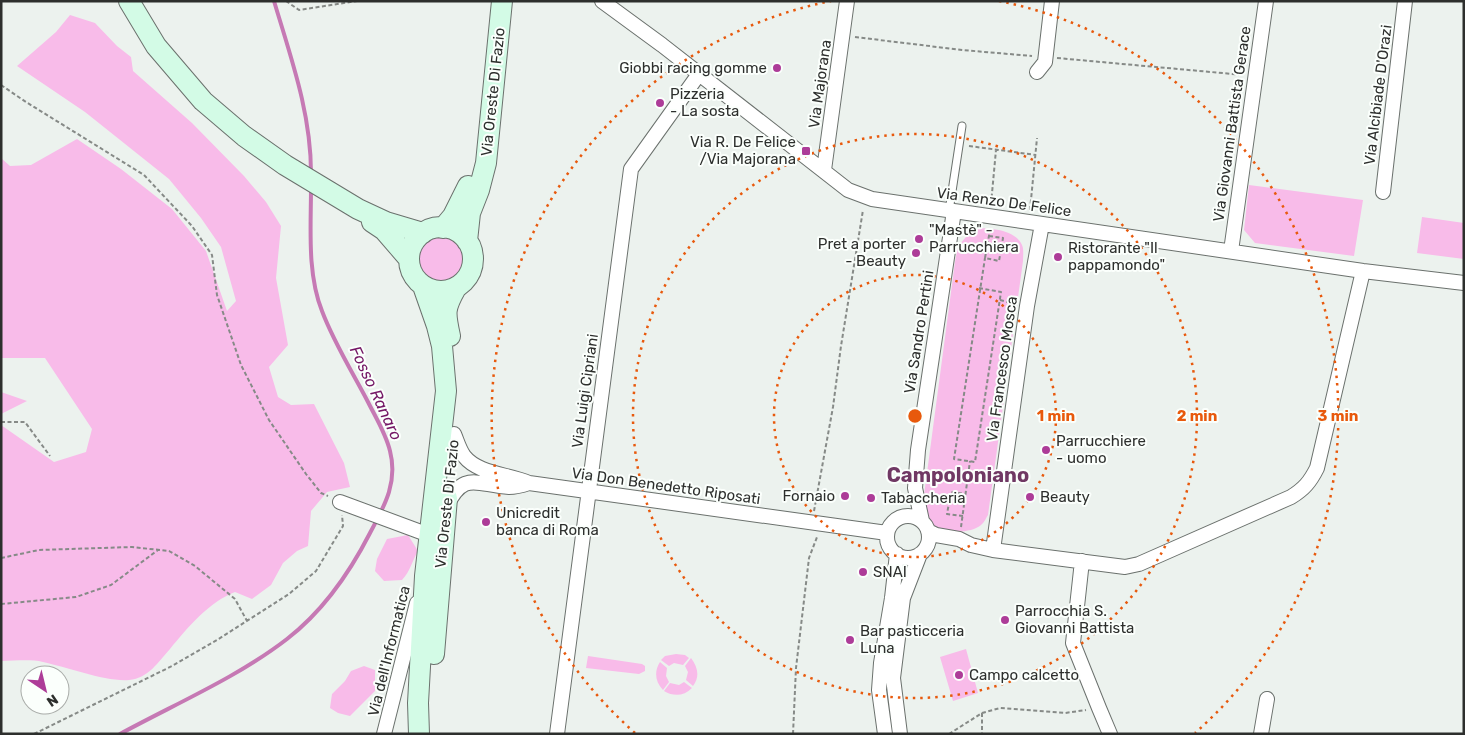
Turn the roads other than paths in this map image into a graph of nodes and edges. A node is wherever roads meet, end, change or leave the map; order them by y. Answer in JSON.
{"nodes":[{"id":1,"x":129,"y":1,"type":"edge"},
{"id":2,"x":602,"y":1,"type":"edge"},
{"id":3,"x":847,"y":1,"type":"edge"},
{"id":4,"x":1052,"y":1,"type":"edge"},
{"id":5,"x":1266,"y":1,"type":"edge"},
{"id":6,"x":1405,"y":1,"type":"edge"},
{"id":7,"x":500,"y":5,"type":"edge"},
{"id":8,"x":1037,"y":72,"type":"dead end"},
{"id":9,"x":699,"y":74,"type":"junction"},
{"id":10,"x":962,"y":126,"type":"dead end"},
{"id":11,"x":824,"y":170,"type":"junction"},
{"id":12,"x":1383,"y":192,"type":"dead end"},
{"id":13,"x":358,"y":209,"type":"junction"},
{"id":14,"x":951,"y":211,"type":"junction"},
{"id":15,"x":1036,"y":223,"type":"junction"},
{"id":16,"x":443,"y":228,"type":"junction"},
{"id":17,"x":423,"y":232,"type":"junction"},
{"id":18,"x":467,"y":241,"type":"junction"},
{"id":19,"x":1231,"y":251,"type":"junction"},
{"id":20,"x":408,"y":259,"type":"junction"},
{"id":21,"x":1362,"y":271,"type":"junction"},
{"id":22,"x":1464,"y":283,"type":"edge"},
{"id":23,"x":423,"y":286,"type":"junction"},
{"id":24,"x":456,"y":288,"type":"junction"},
{"id":25,"x":454,"y":434,"type":"junction"},
{"id":26,"x":529,"y":483,"type":"junction"},
{"id":27,"x":915,"y":488,"type":"junction"},
{"id":28,"x":588,"y":492,"type":"junction"},
{"id":29,"x":340,"y":502,"type":"road end"},
{"id":30,"x":446,"y":507,"type":"junction"},
{"id":31,"x":903,"y":516,"type":"junction"},
{"id":32,"x":925,"y":526,"type":"junction"},
{"id":33,"x":887,"y":533,"type":"junction"},
{"id":34,"x":429,"y":535,"type":"junction"},
{"id":35,"x":971,"y":546,"type":"junction"},
{"id":36,"x":993,"y":550,"type":"junction"},
{"id":37,"x":922,"y":552,"type":"junction"},
{"id":38,"x":897,"y":554,"type":"junction"},
{"id":39,"x":1082,"y":561,"type":"junction"},
{"id":40,"x":424,"y":576,"type":"junction"},
{"id":41,"x":1267,"y":699,"type":"dead end"},
{"id":42,"x":419,"y":727,"type":"edge"},
{"id":43,"x":384,"y":734,"type":"edge"},
{"id":44,"x":558,"y":734,"type":"edge"},
{"id":45,"x":885,"y":734,"type":"edge"},
{"id":46,"x":900,"y":734,"type":"edge"},
{"id":47,"x":1110,"y":734,"type":"edge"},
{"id":48,"x":1261,"y":734,"type":"edge"}],
"edges":[{"from":1,"to":13,"type":"main road"},
{"from":2,"to":9,"type":"street","name":"Via Renzo De Felice"},
{"from":3,"to":11,"type":"street","name":"Via Majorana"},
{"from":4,"to":8,"type":"street"},
{"from":5,"to":19,"type":"street","name":"Via Giovanni Battista Gerace"},
{"from":6,"to":12,"type":"street","name":"Via Alcibiade D'Orazi"},
{"from":7,"to":16,"type":"main road","name":"Via Oreste Di Fazio"},
{"from":7,"to":18,"type":"main road","name":"Via Oreste Di Fazio"},
{"from":9,"to":11,"type":"street","name":"Via Renzo De Felice"},
{"from":9,"to":28,"type":"street","name":"Via Luigi Cipriani"},
{"from":10,"to":14,"type":"lane"},
{"from":11,"to":14,"type":"street","name":"Via Renzo De Felice"},
{"from":13,"to":17,"type":"main road"},
{"from":13,"to":20,"type":"main road"},
{"from":14,"to":15,"type":"street","name":"Via Renzo De Felice"},
{"from":14,"to":27,"type":"street","name":"Via Sandro Pertini"},
{"from":15,"to":19,"type":"street","name":"Via Renzo De Felice"},
{"from":15,"to":36,"type":"street","name":"Via Francesco Mosca"},
{"from":16,"to":17,"type":"main road"},
{"from":16,"to":18,"type":"main road"},
{"from":17,"to":20,"type":"main road"},
{"from":18,"to":24,"type":"main road"},
{"from":19,"to":21,"type":"street","name":"Via Renzo De Felice"},
{"from":20,"to":23,"type":"main road"},
{"from":21,"to":22,"type":"street","name":"Via Renzo De Felice"},
{"from":21,"to":39,"type":"street"},
{"from":23,"to":24,"type":"main road"},
{"from":23,"to":34,"type":"main road","name":"Via Oreste Di Fazio"},
{"from":24,"to":25,"type":"main road","name":"Via Oreste Di Fazio"},
{"from":25,"to":26,"type":"street"},
{"from":25,"to":30,"type":"main road","name":"Via Oreste Di Fazio"},
{"from":26,"to":28,"type":"street","name":"Via Don Benedetto Riposati"},
{"from":26,"to":30,"type":"street"},
{"from":27,"to":31,"type":"street","name":"Via Sandro Pertini"},
{"from":27,"to":32,"type":"street","name":"Via Sandro Pertini"},
{"from":28,"to":33,"type":"street","name":"Via Don Benedetto Riposati"},
{"from":28,"to":44,"type":"street","name":"Via Luigi Cipriani"},
{"from":29,"to":34,"type":"street"},
{"from":30,"to":42,"type":"main road","name":"Via Oreste Di Fazio"},
{"from":31,"to":32,"type":"street"},
{"from":31,"to":33,"type":"street"},
{"from":32,"to":35,"type":"street"},
{"from":32,"to":37,"type":"street"},
{"from":33,"to":38,"type":"street"},
{"from":34,"to":40,"type":"main road","name":"Via Oreste Di Fazio"},
{"from":35,"to":36,"type":"street"},
{"from":35,"to":37,"type":"street"},
{"from":36,"to":39,"type":"street"},
{"from":37,"to":38,"type":"street"},
{"from":37,"to":46,"type":"street"},
{"from":38,"to":45,"type":"street"},
{"from":39,"to":47,"type":"street"},
{"from":40,"to":42,"type":"main road","name":"Via Oreste Di Fazio"},
{"from":40,"to":43,"type":"street","name":"Via dell'Informatica"},
{"from":41,"to":48,"type":"street"}]}
